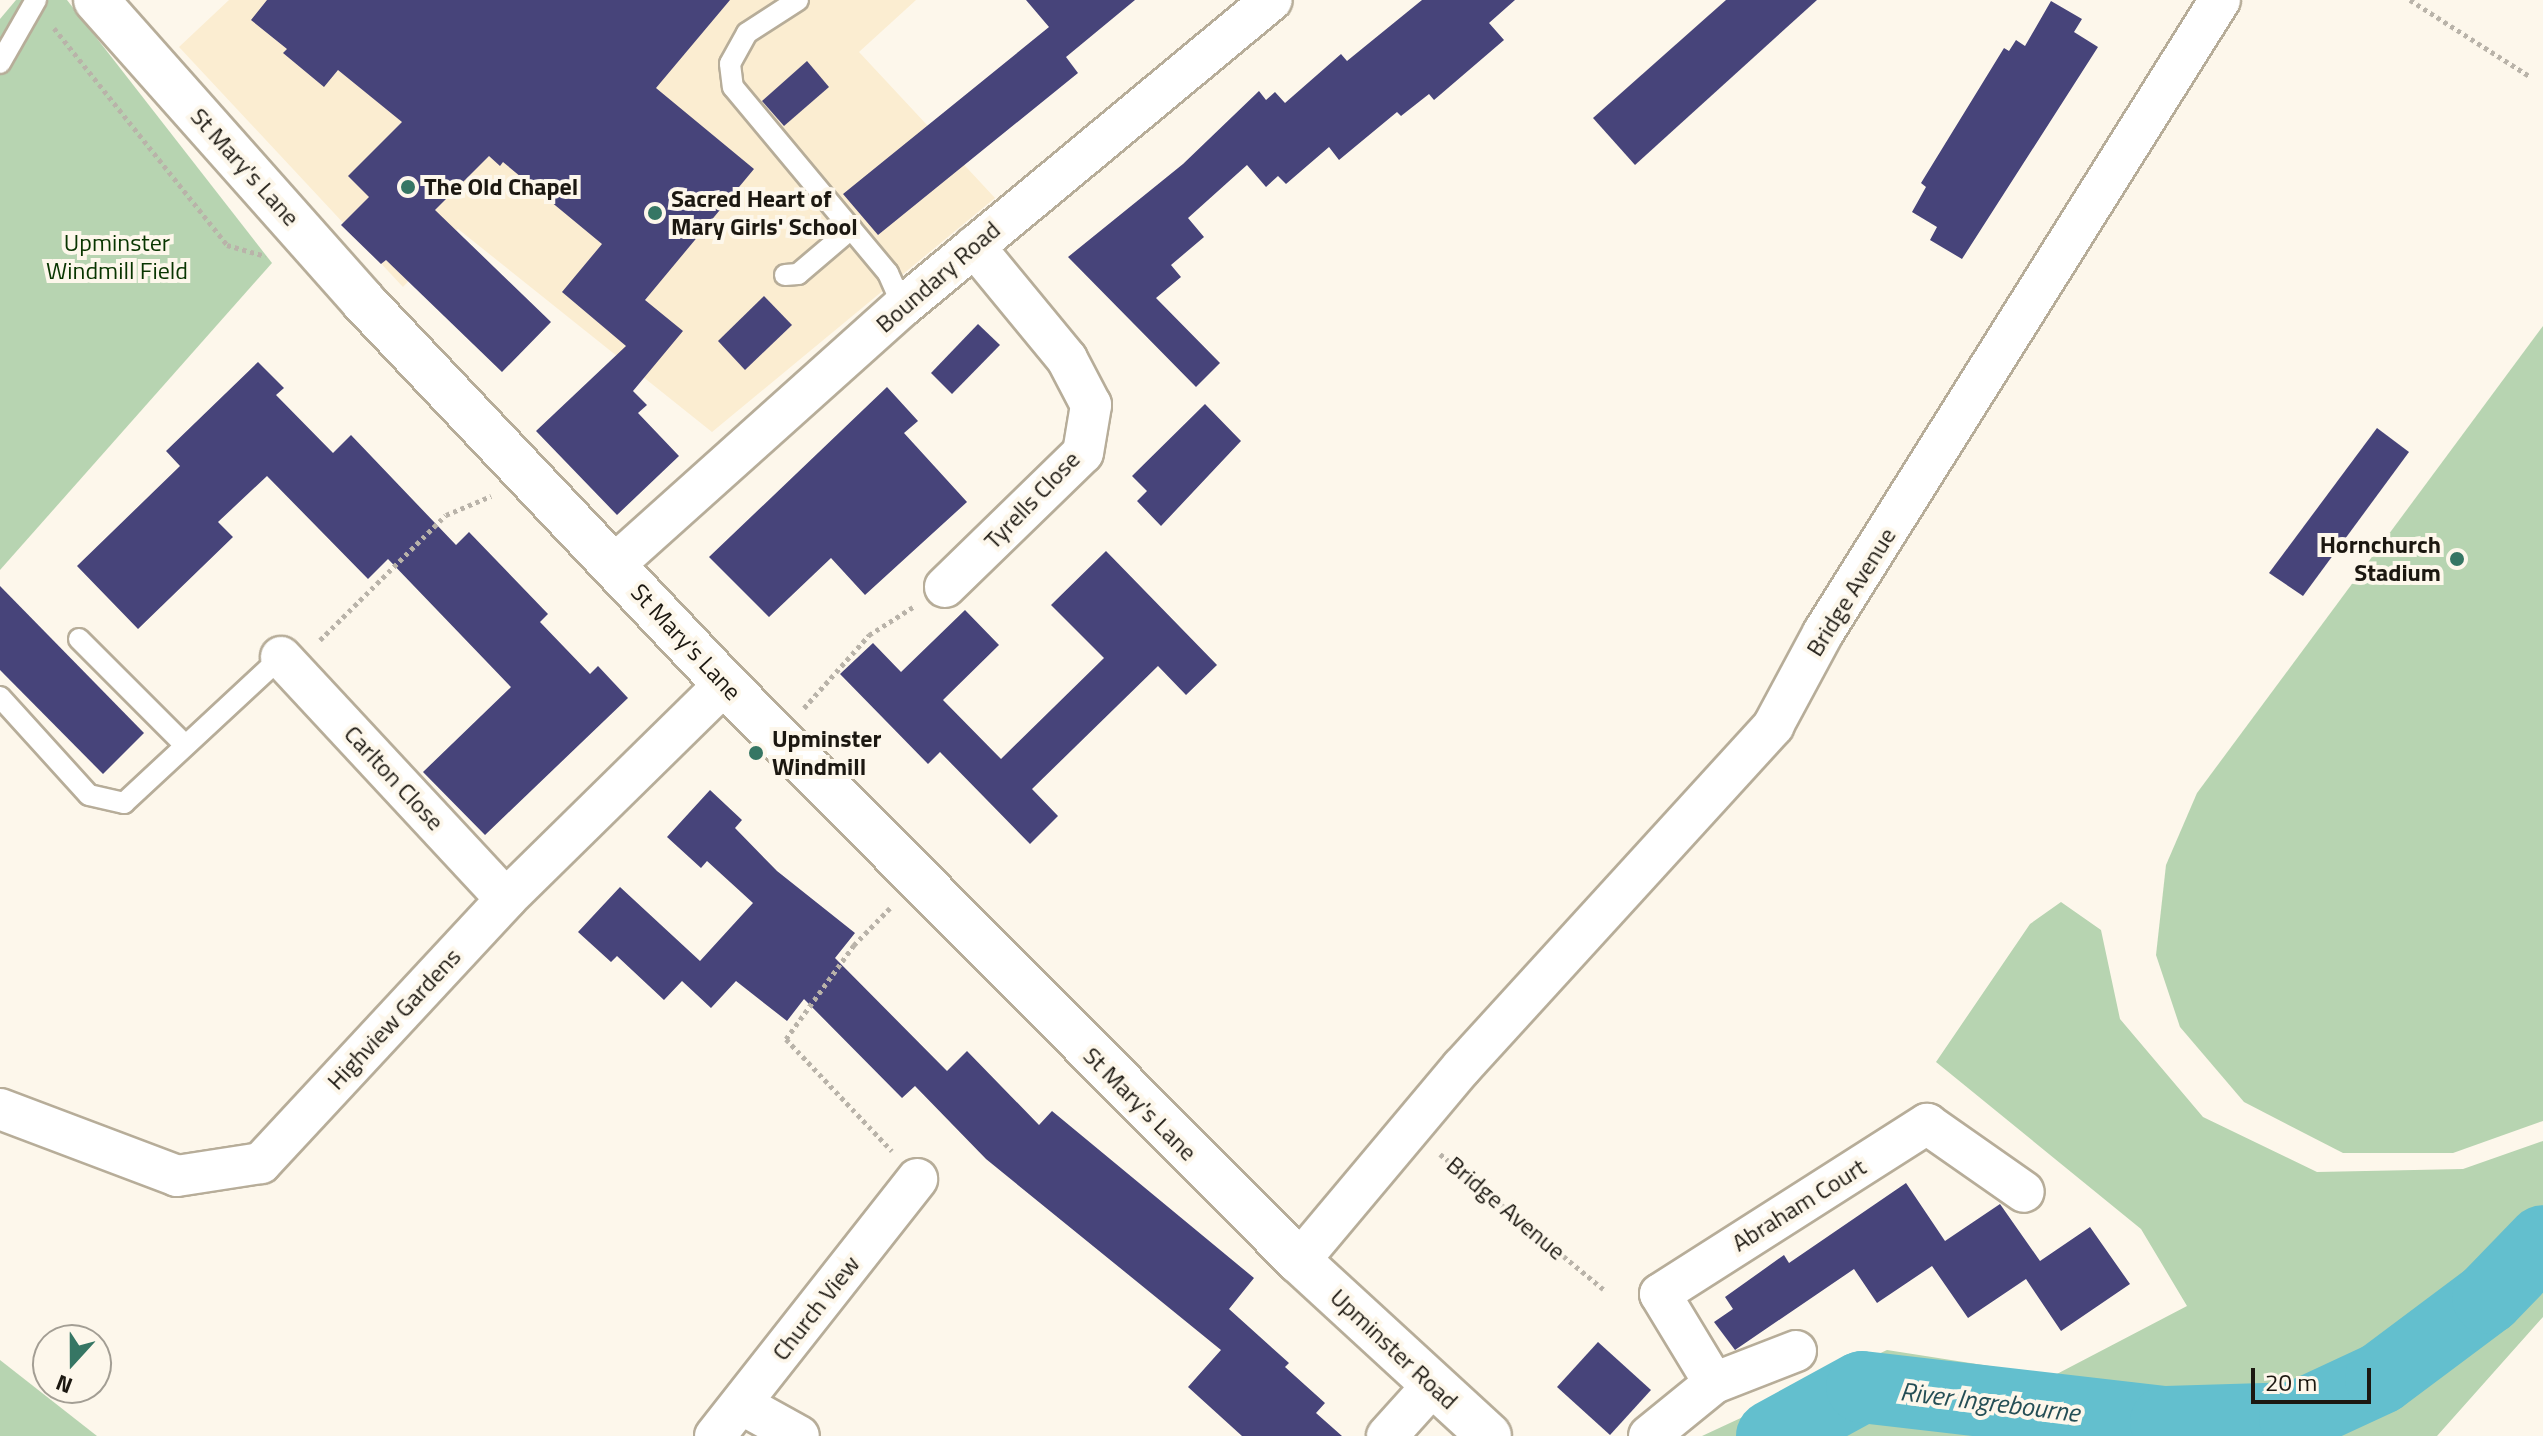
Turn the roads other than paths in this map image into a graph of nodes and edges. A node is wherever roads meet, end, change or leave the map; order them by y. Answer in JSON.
{"nodes":[{"id":1,"x":96,"y":0,"type":"edge"},
{"id":2,"x":798,"y":0,"type":"edge"},
{"id":3,"x":1272,"y":0,"type":"edge"},
{"id":4,"x":2220,"y":0,"type":"edge"},
{"id":5,"x":35,"y":2,"type":"edge"},
{"id":6,"x":0,"y":63,"type":"edge"},
{"id":7,"x":851,"y":229,"type":"junction"},
{"id":8,"x":974,"y":246,"type":"junction"},
{"id":9,"x":785,"y":275,"type":"dead end"},
{"id":10,"x":903,"y":306,"type":"junction"},
{"id":11,"x":614,"y":565,"type":"junction"},
{"id":12,"x":945,"y":587,"type":"road end"},
{"id":13,"x":79,"y":639,"type":"dead end"},
{"id":14,"x":286,"y":662,"type":"joint"},
{"id":15,"x":725,"y":684,"type":"junction"},
{"id":16,"x":0,"y":697,"type":"edge"},
{"id":17,"x":185,"y":745,"type":"junction"},
{"id":18,"x":506,"y":899,"type":"junction"},
{"id":19,"x":0,"y":1109,"type":"edge"},
{"id":20,"x":917,"y":1179,"type":"road end"},
{"id":21,"x":2024,"y":1192,"type":"dead end"},
{"id":22,"x":1299,"y":1261,"type":"junction"},
{"id":23,"x":1796,"y":1351,"type":"dead end"},
{"id":24,"x":1714,"y":1383,"type":"junction"},
{"id":25,"x":1433,"y":1385,"type":"junction"},
{"id":26,"x":741,"y":1404,"type":"junction"},
{"id":27,"x":715,"y":1436,"type":"edge"},
{"id":28,"x":799,"y":1436,"type":"edge"},
{"id":29,"x":1387,"y":1436,"type":"edge"},
{"id":30,"x":1489,"y":1436,"type":"edge"},
{"id":31,"x":1649,"y":1436,"type":"edge"}],
"edges":[{"from":1,"to":11,"type":"main road","name":"St Mary's Lane"},
{"from":2,"to":7,"type":"lane"},
{"from":3,"to":8,"type":"street","name":"Boundary Road"},
{"from":4,"to":22,"type":"street","name":"Bridge Avenue"},
{"from":5,"to":6,"type":"lane"},
{"from":7,"to":9,"type":"lane"},
{"from":7,"to":10,"type":"lane"},
{"from":8,"to":10,"type":"street","name":"Boundary Road"},
{"from":8,"to":12,"type":"street","name":"Tyrells Close"},
{"from":10,"to":11,"type":"street","name":"Boundary Road"},
{"from":11,"to":15,"type":"main road","name":"St Mary's Lane"},
{"from":13,"to":17,"type":"lane"},
{"from":14,"to":17,"type":"lane"},
{"from":14,"to":18,"type":"street","name":"Carlton Close"},
{"from":15,"to":18,"type":"street","name":"Highview Gardens"},
{"from":15,"to":22,"type":"main road","name":"St Mary's Lane"},
{"from":16,"to":17,"type":"lane"},
{"from":18,"to":19,"type":"street","name":"Highview Gardens"},
{"from":20,"to":26,"type":"street","name":"Church View"},
{"from":21,"to":24,"type":"street","name":"Abraham Court"},
{"from":22,"to":25,"type":"main road","name":"Upminster Road"},
{"from":23,"to":24,"type":"street"},
{"from":24,"to":31,"type":"street"},
{"from":25,"to":29,"type":"street"},
{"from":25,"to":30,"type":"main road","name":"Upminster Road"},
{"from":26,"to":27,"type":"street","name":"Church View"},
{"from":26,"to":28,"type":"street"}]}
